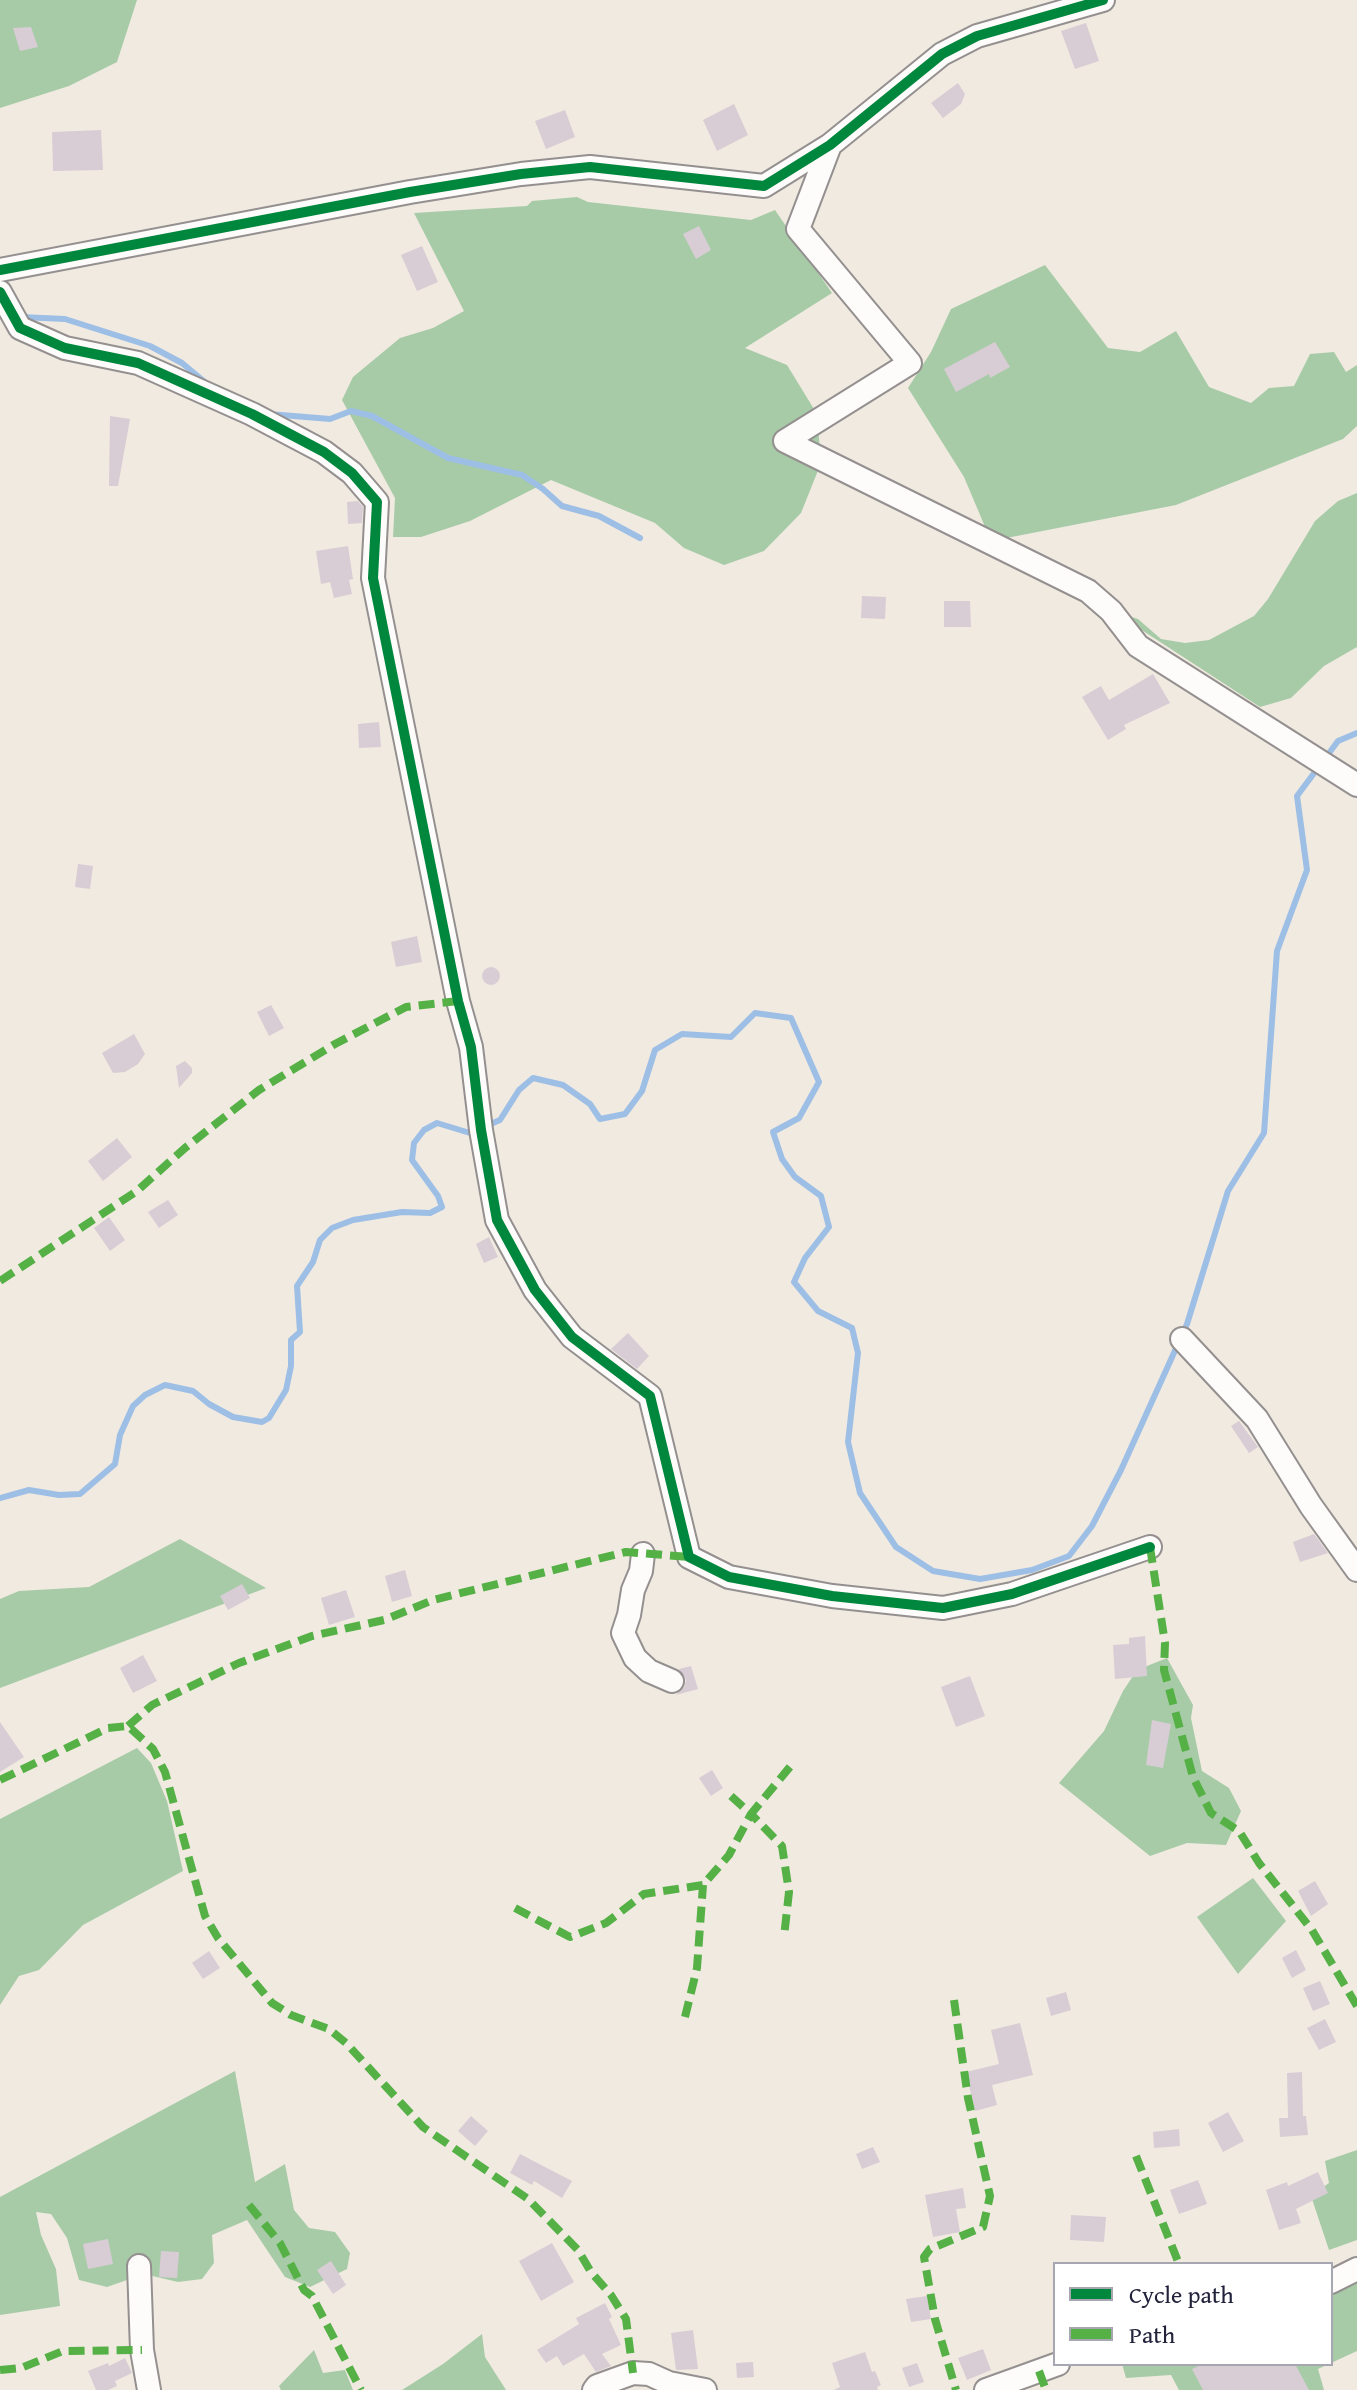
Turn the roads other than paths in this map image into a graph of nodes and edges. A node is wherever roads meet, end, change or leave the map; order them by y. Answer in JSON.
{"nodes":[{"id":1,"x":1103,"y":0,"type":"edge"},
{"id":2,"x":830,"y":145,"type":"junction"},
{"id":3,"x":0,"y":270,"type":"edge"},
{"id":4,"x":0,"y":292,"type":"edge"},
{"id":5,"x":1357,"y":785,"type":"edge"},
{"id":6,"x":1182,"y":1339,"type":"dead end"},
{"id":7,"x":1150,"y":1547,"type":"dead end"},
{"id":8,"x":643,"y":1554,"type":"dead end"},
{"id":9,"x":1357,"y":1570,"type":"edge"},
{"id":10,"x":672,"y":1681,"type":"dead end"},
{"id":11,"x":139,"y":2266,"type":"dead end"},
{"id":12,"x":1357,"y":2269,"type":"edge"},
{"id":13,"x":1333,"y":2281,"type":"edge"},
{"id":14,"x":1053,"y":2366,"type":"edge"},
{"id":15,"x":149,"y":2390,"type":"edge"},
{"id":16,"x":594,"y":2390,"type":"edge"},
{"id":17,"x":705,"y":2390,"type":"edge"},
{"id":18,"x":986,"y":2390,"type":"edge"}],
"edges":[{"from":1,"to":2,"type":"street"},
{"from":2,"to":3,"type":"street"},
{"from":2,"to":5,"type":"street"},
{"from":4,"to":7,"type":"street"},
{"from":6,"to":9,"type":"street"},
{"from":8,"to":10,"type":"street"},
{"from":11,"to":15,"type":"street"},
{"from":12,"to":13,"type":"street"},
{"from":14,"to":18,"type":"street"},
{"from":16,"to":17,"type":"street"}]}
